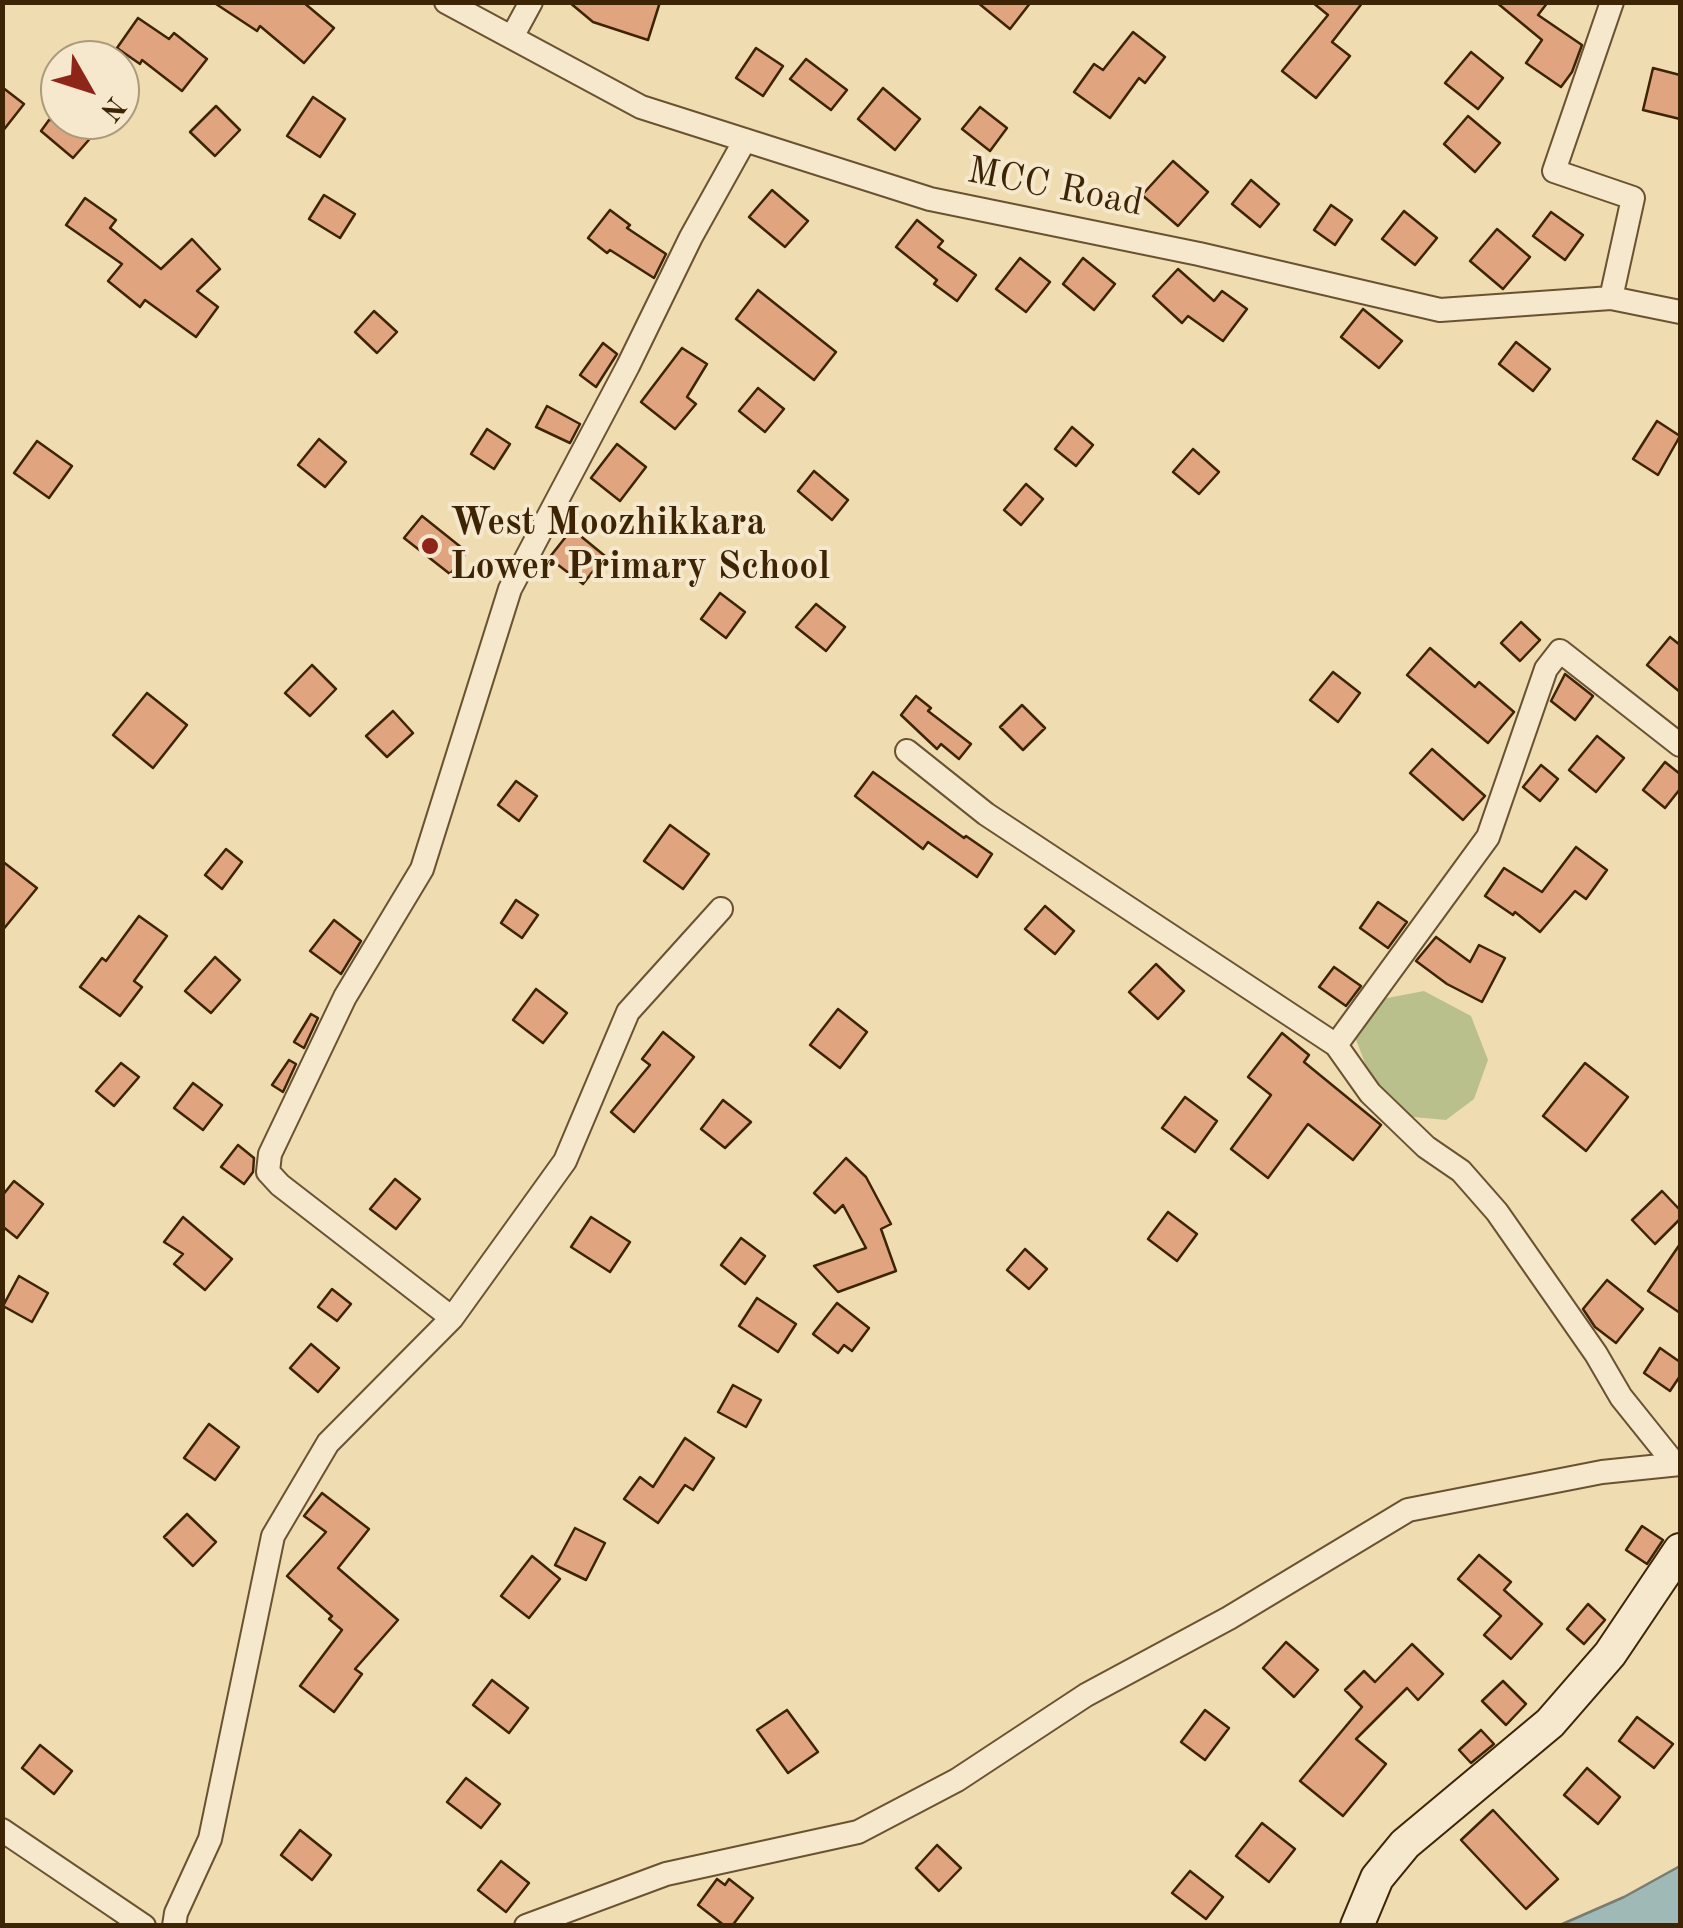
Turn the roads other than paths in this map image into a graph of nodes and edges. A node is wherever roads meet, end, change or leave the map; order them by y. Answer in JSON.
{"nodes":[{"id":1,"x":446,"y":2,"type":"edge"},
{"id":2,"x":531,"y":2,"type":"edge"},
{"id":3,"x":1612,"y":2,"type":"edge"},
{"id":4,"x":512,"y":38,"type":"junction"},
{"id":5,"x":746,"y":140,"type":"junction"},
{"id":6,"x":1610,"y":298,"type":"junction"},
{"id":7,"x":1680,"y":312,"type":"edge"},
{"id":8,"x":1680,"y":744,"type":"edge"},
{"id":9,"x":907,"y":751,"type":"dead end"},
{"id":10,"x":721,"y":909,"type":"dead end"},
{"id":11,"x":1336,"y":1046,"type":"junction"},
{"id":12,"x":452,"y":1318,"type":"junction"},
{"id":13,"x":1677,"y":1464,"type":"edge"},
{"id":14,"x":1680,"y":1550,"type":"edge"},
{"id":15,"x":2,"y":1830,"type":"edge"},
{"id":16,"x":144,"y":1926,"type":"edge"},
{"id":17,"x":174,"y":1926,"type":"edge"},
{"id":18,"x":526,"y":1926,"type":"edge"},
{"id":19,"x":1357,"y":1926,"type":"edge"}],
"edges":[{"from":1,"to":4,"type":"street","name":"MCC Road"},
{"from":2,"to":4,"type":"street"},
{"from":3,"to":6,"type":"street"},
{"from":4,"to":5,"type":"street","name":"MCC Road"},
{"from":5,"to":6,"type":"street","name":"MCC Road"},
{"from":5,"to":12,"type":"street"},
{"from":6,"to":7,"type":"street","name":"MCC Road"},
{"from":8,"to":11,"type":"street"},
{"from":9,"to":11,"type":"street"},
{"from":10,"to":12,"type":"street"},
{"from":11,"to":13,"type":"street"},
{"from":12,"to":17,"type":"street"},
{"from":13,"to":18,"type":"street"},
{"from":14,"to":19,"type":"main road"},
{"from":15,"to":16,"type":"street"}]}
